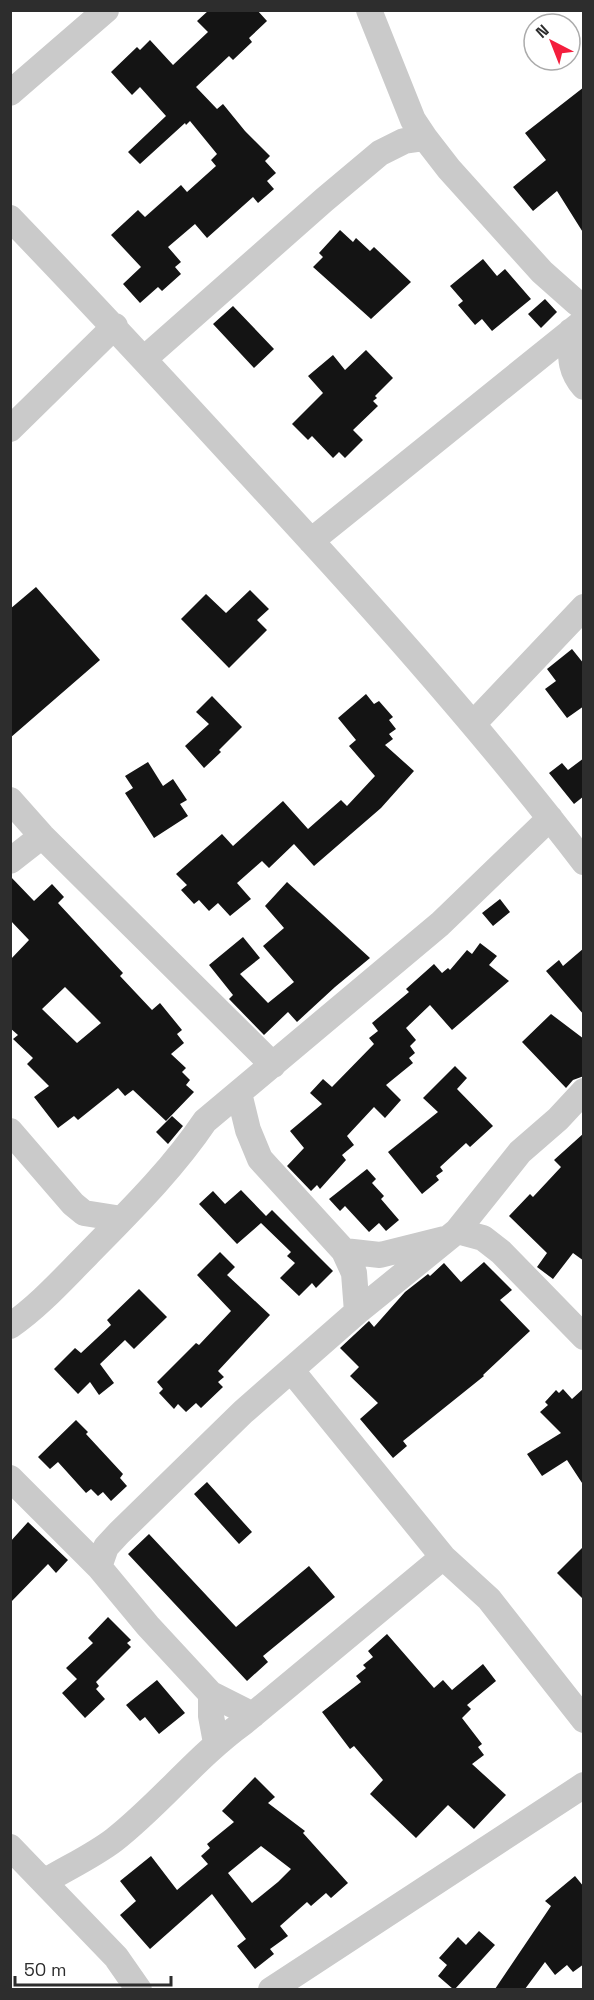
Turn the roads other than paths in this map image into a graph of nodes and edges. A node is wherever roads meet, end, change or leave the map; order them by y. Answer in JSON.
{"nodes":[{"id":1,"x":106,"y":10,"type":"edge"},
{"id":2,"x":369,"y":10,"type":"edge"},
{"id":3,"x":10,"y":93,"type":"edge"},
{"id":4,"x":402,"y":93,"type":"junction"},
{"id":5,"x":425,"y":138,"type":"junction"},
{"id":6,"x":380,"y":153,"type":"junction"},
{"id":7,"x":10,"y":218,"type":"edge"},
{"id":8,"x":584,"y":305,"type":"edge"},
{"id":9,"x":115,"y":326,"type":"junction"},
{"id":10,"x":577,"y":326,"type":"edge"},
{"id":11,"x":144,"y":359,"type":"junction"},
{"id":12,"x":584,"y":387,"type":"edge"},
{"id":13,"x":10,"y":429,"type":"edge"},
{"id":14,"x":311,"y":541,"type":"junction"},
{"id":15,"x":584,"y":607,"type":"edge"},
{"id":16,"x":473,"y":724,"type":"junction"},
{"id":17,"x":10,"y":800,"type":"edge"},
{"id":18,"x":550,"y":818,"type":"junction"},
{"id":19,"x":42,"y":836,"type":"junction"},
{"id":20,"x":10,"y":861,"type":"edge"},
{"id":21,"x":584,"y":862,"type":"edge"},
{"id":22,"x":273,"y":1065,"type":"junction"},
{"id":23,"x":584,"y":1091,"type":"edge"},
{"id":24,"x":239,"y":1093,"type":"junction"},
{"id":25,"x":10,"y":1131,"type":"edge"},
{"id":26,"x":122,"y":1219,"type":"junction"},
{"id":27,"x":453,"y":1234,"type":"junction"},
{"id":28,"x":344,"y":1251,"type":"junction"},
{"id":29,"x":357,"y":1312,"type":"junction"},
{"id":30,"x":10,"y":1326,"type":"edge"},
{"id":31,"x":584,"y":1337,"type":"edge"},
{"id":32,"x":292,"y":1371,"type":"junction"},
{"id":33,"x":10,"y":1478,"type":"edge"},
{"id":34,"x":442,"y":1557,"type":"junction"},
{"id":35,"x":99,"y":1567,"type":"junction"},
{"id":36,"x":210,"y":1694,"type":"junction"},
{"id":37,"x":253,"y":1715,"type":"junction"},
{"id":38,"x":584,"y":1720,"type":"edge"},
{"id":39,"x":216,"y":1743,"type":"junction"},
{"id":40,"x":584,"y":1785,"type":"edge"},
{"id":41,"x":10,"y":1847,"type":"edge"},
{"id":42,"x":44,"y":1882,"type":"junction"},
{"id":43,"x":139,"y":1989,"type":"edge"},
{"id":44,"x":271,"y":1989,"type":"edge"}],
"edges":[{"from":1,"to":3,"type":"street"},
{"from":2,"to":4,"type":"street"},
{"from":4,"to":5,"type":"street"},
{"from":4,"to":6,"type":"street"},
{"from":5,"to":6,"type":"street"},
{"from":5,"to":8,"type":"street"},
{"from":6,"to":11,"type":"street"},
{"from":7,"to":9,"type":"street"},
{"from":9,"to":11,"type":"street"},
{"from":9,"to":13,"type":"street"},
{"from":10,"to":12,"type":"street"},
{"from":10,"to":14,"type":"street"},
{"from":11,"to":14,"type":"street"},
{"from":14,"to":16,"type":"street"},
{"from":15,"to":16,"type":"street"},
{"from":16,"to":18,"type":"street"},
{"from":17,"to":19,"type":"street"},
{"from":18,"to":21,"type":"street"},
{"from":18,"to":22,"type":"street"},
{"from":19,"to":20,"type":"street"},
{"from":19,"to":22,"type":"street"},
{"from":22,"to":24,"type":"street"},
{"from":23,"to":27,"type":"street"},
{"from":24,"to":26,"type":"street"},
{"from":24,"to":28,"type":"street"},
{"from":25,"to":26,"type":"street"},
{"from":26,"to":30,"type":"street"},
{"from":27,"to":28,"type":"street"},
{"from":27,"to":29,"type":"street"},
{"from":27,"to":31,"type":"street"},
{"from":28,"to":29,"type":"street"},
{"from":29,"to":32,"type":"street"},
{"from":32,"to":34,"type":"street"},
{"from":32,"to":35,"type":"street"},
{"from":33,"to":35,"type":"street"},
{"from":34,"to":37,"type":"street"},
{"from":34,"to":38,"type":"street"},
{"from":35,"to":36,"type":"street"},
{"from":36,"to":37,"type":"street"},
{"from":36,"to":39,"type":"street"},
{"from":37,"to":39,"type":"street"},
{"from":39,"to":42,"type":"street"},
{"from":40,"to":44,"type":"street"},
{"from":41,"to":42,"type":"street"},
{"from":42,"to":43,"type":"street"}]}
